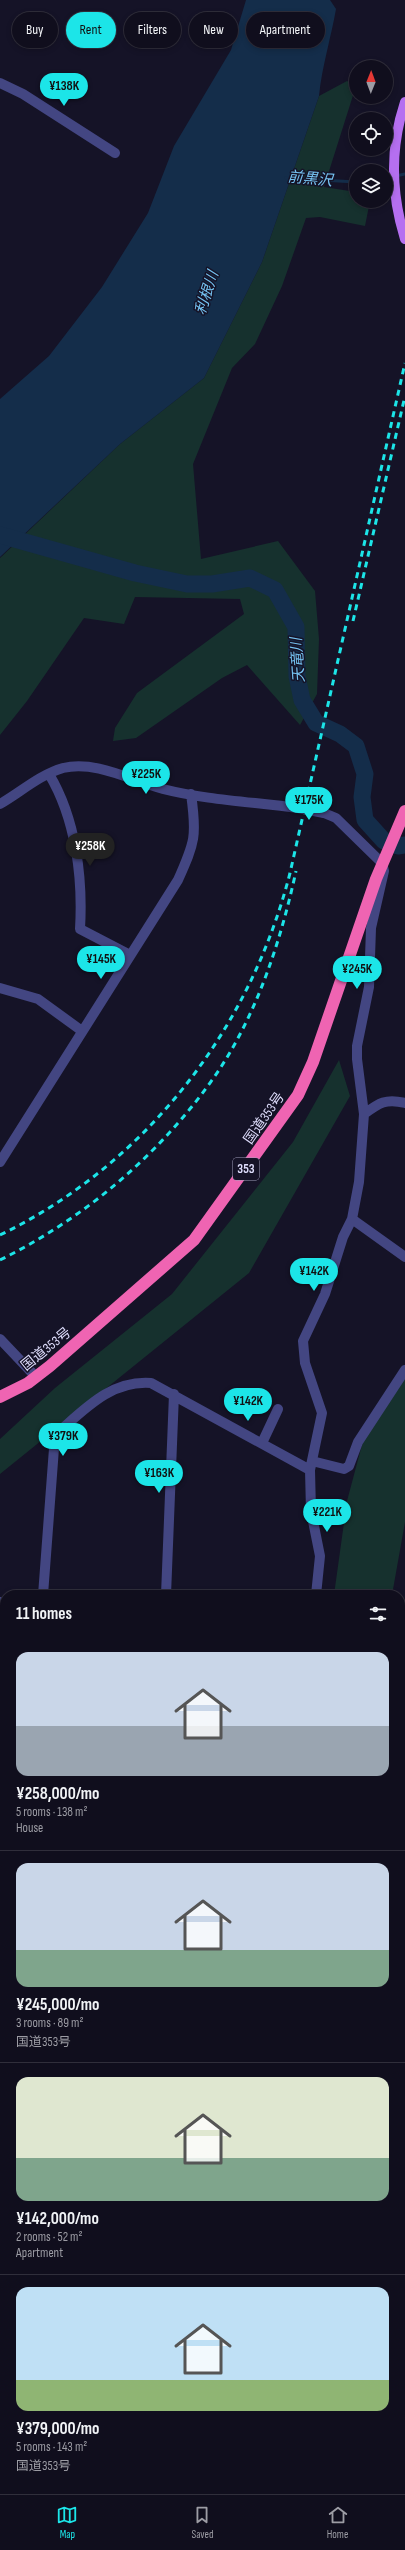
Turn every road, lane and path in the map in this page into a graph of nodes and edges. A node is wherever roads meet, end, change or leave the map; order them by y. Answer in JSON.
{"nodes":[{"id":1,"x":0,"y":83,"type":"edge"},
{"id":2,"x":405,"y":102,"type":"edge"},
{"id":3,"x":116,"y":153,"type":"dead end"},
{"id":4,"x":405,"y":239,"type":"edge"},
{"id":5,"x":49,"y":774,"type":"junction"},
{"id":6,"x":190,"y":794,"type":"junction"},
{"id":7,"x":0,"y":804,"type":"edge"},
{"id":8,"x":405,"y":811,"type":"edge"},
{"id":9,"x":385,"y":857,"type":"junction"},
{"id":10,"x":130,"y":955,"type":"junction"},
{"id":11,"x":0,"y":988,"type":"edge"},
{"id":12,"x":82,"y":1030,"type":"junction"},
{"id":13,"x":405,"y":1103,"type":"edge"},
{"id":14,"x":364,"y":1114,"type":"junction"},
{"id":15,"x":0,"y":1162,"type":"edge"},
{"id":16,"x":352,"y":1219,"type":"junction"},
{"id":17,"x":405,"y":1257,"type":"edge"},
{"id":18,"x":0,"y":1339,"type":"edge"},
{"id":19,"x":405,"y":1370,"type":"edge"},
{"id":20,"x":36,"y":1377,"type":"junction"},
{"id":21,"x":174,"y":1394,"type":"junction"},
{"id":22,"x":0,"y":1397,"type":"edge"},
{"id":23,"x":278,"y":1409,"type":"dead end"},
{"id":24,"x":262,"y":1443,"type":"junction"},
{"id":25,"x":311,"y":1465,"type":"junction"},
{"id":26,"x":43,"y":1590,"type":"edge"},
{"id":27,"x":166,"y":1590,"type":"edge"},
{"id":28,"x":317,"y":1590,"type":"edge"}],
"edges":[{"from":1,"to":3,"type":"street"},
{"from":2,"to":4,"type":"main road"},
{"from":5,"to":6,"type":"street"},
{"from":5,"to":7,"type":"street"},
{"from":5,"to":10,"type":"street"},
{"from":6,"to":9,"type":"street","bridge":true},
{"from":6,"to":10,"type":"street"},
{"from":8,"to":9,"type":"highway","name":"国道353号","number":"353"},
{"from":9,"to":14,"type":"street"},
{"from":9,"to":20,"type":"highway","name":"国道353号","number":"353"},
{"from":10,"to":12,"type":"street"},
{"from":11,"to":12,"type":"street"},
{"from":12,"to":15,"type":"street"},
{"from":13,"to":14,"type":"street"},
{"from":14,"to":16,"type":"street"},
{"from":16,"to":17,"type":"street"},
{"from":16,"to":25,"type":"street"},
{"from":18,"to":20,"type":"street"},
{"from":19,"to":25,"type":"street"},
{"from":20,"to":22,"type":"highway","name":"国道353号","number":"353"},
{"from":21,"to":24,"type":"street"},
{"from":21,"to":26,"type":"street"},
{"from":21,"to":27,"type":"street"},
{"from":23,"to":24,"type":"street"},
{"from":24,"to":25,"type":"street"},
{"from":25,"to":28,"type":"street"}]}
